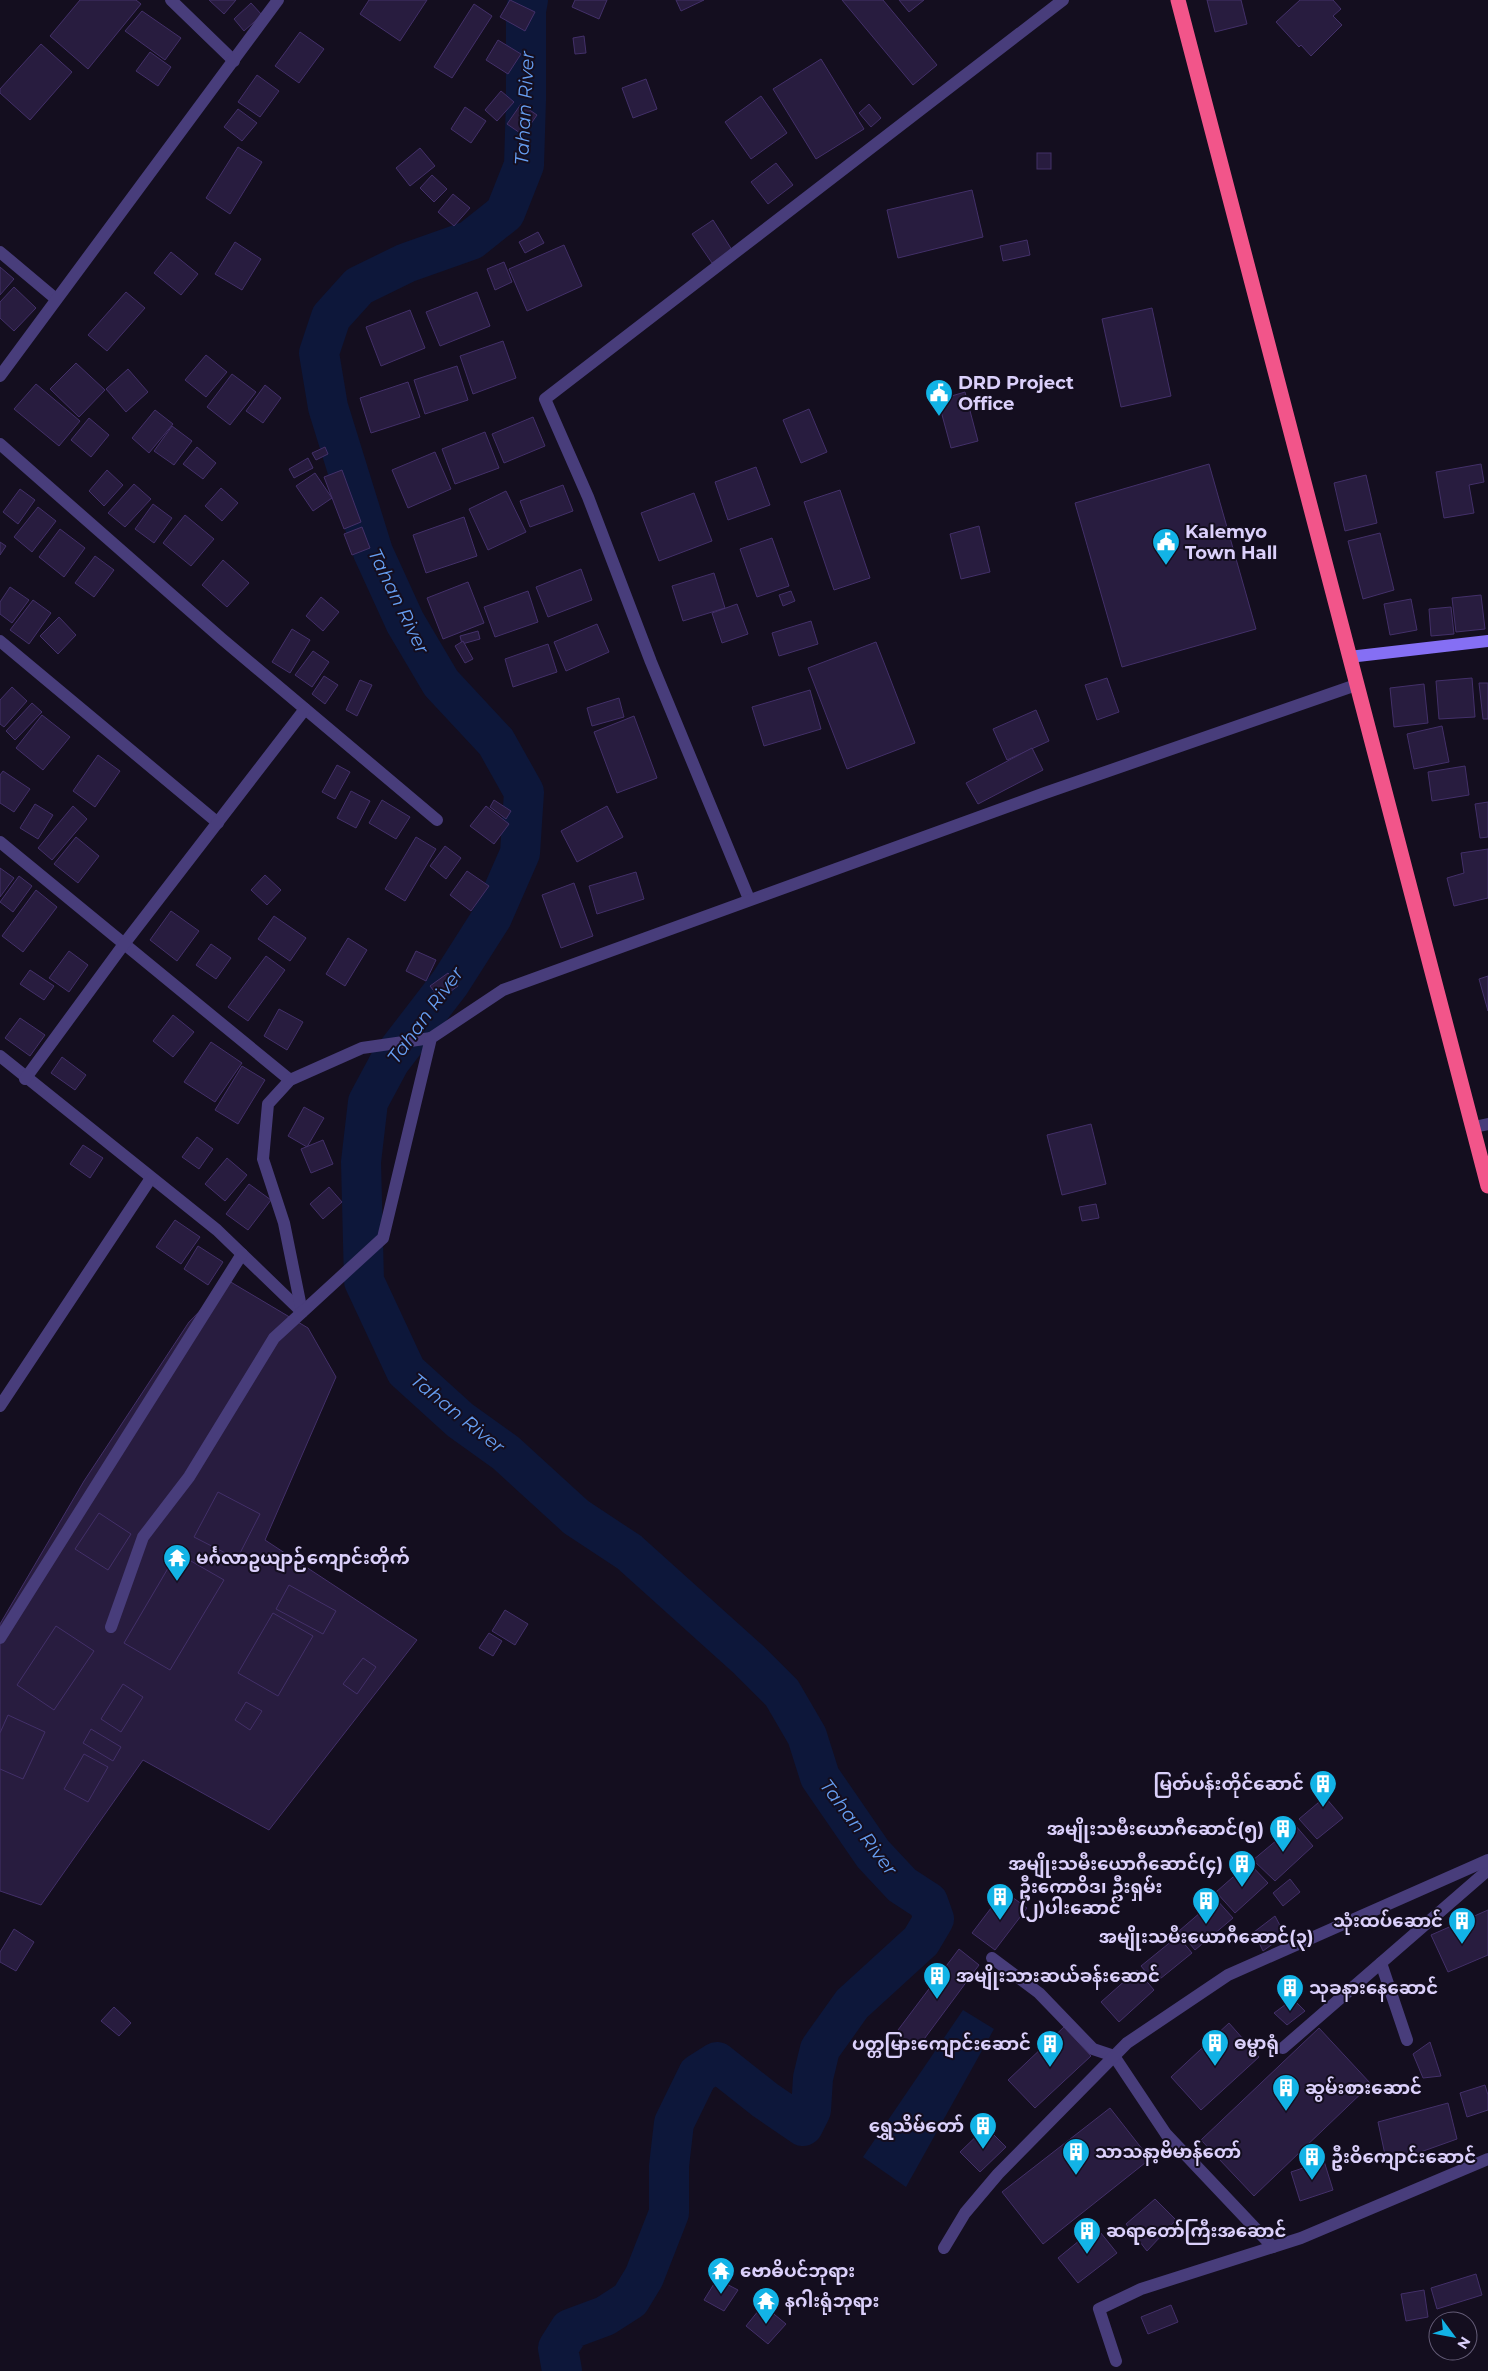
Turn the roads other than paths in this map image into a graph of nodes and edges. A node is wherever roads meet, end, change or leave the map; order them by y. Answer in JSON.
{"nodes":[{"id":1,"x":171,"y":0,"type":"edge"},
{"id":2,"x":278,"y":0,"type":"edge"},
{"id":3,"x":1063,"y":0,"type":"edge"},
{"id":4,"x":1178,"y":0,"type":"edge"},
{"id":5,"x":234,"y":61,"type":"junction"},
{"id":6,"x":0,"y":252,"type":"edge"},
{"id":7,"x":56,"y":300,"type":"junction"},
{"id":8,"x":0,"y":376,"type":"edge"},
{"id":9,"x":0,"y":444,"type":"edge"},
{"id":10,"x":0,"y":640,"type":"edge"},
{"id":11,"x":1488,"y":641,"type":"edge"},
{"id":12,"x":1349,"y":657,"type":"junction"},
{"id":13,"x":1356,"y":685,"type":"junction"},
{"id":14,"x":305,"y":709,"type":"junction"},
{"id":15,"x":437,"y":820,"type":"dead end"},
{"id":16,"x":218,"y":823,"type":"junction"},
{"id":17,"x":0,"y":842,"type":"edge"},
{"id":18,"x":749,"y":899,"type":"junction"},
{"id":19,"x":124,"y":944,"type":"junction"},
{"id":20,"x":431,"y":1038,"type":"junction"},
{"id":21,"x":0,"y":1056,"type":"edge"},
{"id":22,"x":25,"y":1079,"type":"junction"},
{"id":23,"x":290,"y":1080,"type":"junction"},
{"id":24,"x":1481,"y":1125,"type":"edge"},
{"id":25,"x":152,"y":1178,"type":"junction"},
{"id":26,"x":1488,"y":1186,"type":"edge"},
{"id":27,"x":242,"y":1254,"type":"junction"},
{"id":28,"x":302,"y":1312,"type":"junction"},
{"id":29,"x":0,"y":1406,"type":"edge"},
{"id":30,"x":111,"y":1626,"type":"dead end"},
{"id":31,"x":0,"y":1638,"type":"edge"},
{"id":32,"x":1488,"y":1860,"type":"edge"},
{"id":33,"x":1488,"y":1870,"type":"edge"},
{"id":34,"x":992,"y":1958,"type":"dead end"},
{"id":35,"x":1381,"y":1963,"type":"junction"},
{"id":36,"x":1407,"y":2040,"type":"dead end"},
{"id":37,"x":1283,"y":2048,"type":"dead end"},
{"id":38,"x":1114,"y":2056,"type":"junction"},
{"id":39,"x":1488,"y":2159,"type":"edge"},
{"id":40,"x":1273,"y":2247,"type":"junction"},
{"id":41,"x":944,"y":2248,"type":"dead end"},
{"id":42,"x":1116,"y":2361,"type":"dead end"}],
"edges":[{"from":1,"to":5,"type":"street"},
{"from":2,"to":5,"type":"street"},
{"from":3,"to":18,"type":"street"},
{"from":4,"to":12,"type":"highway"},
{"from":5,"to":7,"type":"street"},
{"from":6,"to":7,"type":"street"},
{"from":7,"to":8,"type":"street"},
{"from":9,"to":14,"type":"street"},
{"from":10,"to":16,"type":"street"},
{"from":11,"to":12,"type":"street"},
{"from":12,"to":13,"type":"highway"},
{"from":13,"to":18,"type":"street"},
{"from":13,"to":24,"type":"highway"},
{"from":14,"to":15,"type":"street"},
{"from":14,"to":16,"type":"street"},
{"from":16,"to":19,"type":"street"},
{"from":17,"to":19,"type":"street"},
{"from":18,"to":20,"type":"street"},
{"from":19,"to":22,"type":"street"},
{"from":19,"to":23,"type":"street"},
{"from":20,"to":23,"type":"street"},
{"from":20,"to":28,"type":"street"},
{"from":21,"to":22,"type":"street"},
{"from":22,"to":25,"type":"street"},
{"from":23,"to":28,"type":"street"},
{"from":24,"to":26,"type":"highway"},
{"from":25,"to":27,"type":"street"},
{"from":25,"to":29,"type":"street"},
{"from":27,"to":28,"type":"street"},
{"from":27,"to":31,"type":"street"},
{"from":28,"to":30,"type":"street"},
{"from":32,"to":38,"type":"street"},
{"from":33,"to":35,"type":"street"},
{"from":34,"to":38,"type":"street"},
{"from":35,"to":36,"type":"street"},
{"from":35,"to":37,"type":"street"},
{"from":38,"to":40,"type":"street"},
{"from":38,"to":41,"type":"street"},
{"from":39,"to":40,"type":"street"},
{"from":40,"to":42,"type":"street"}]}
